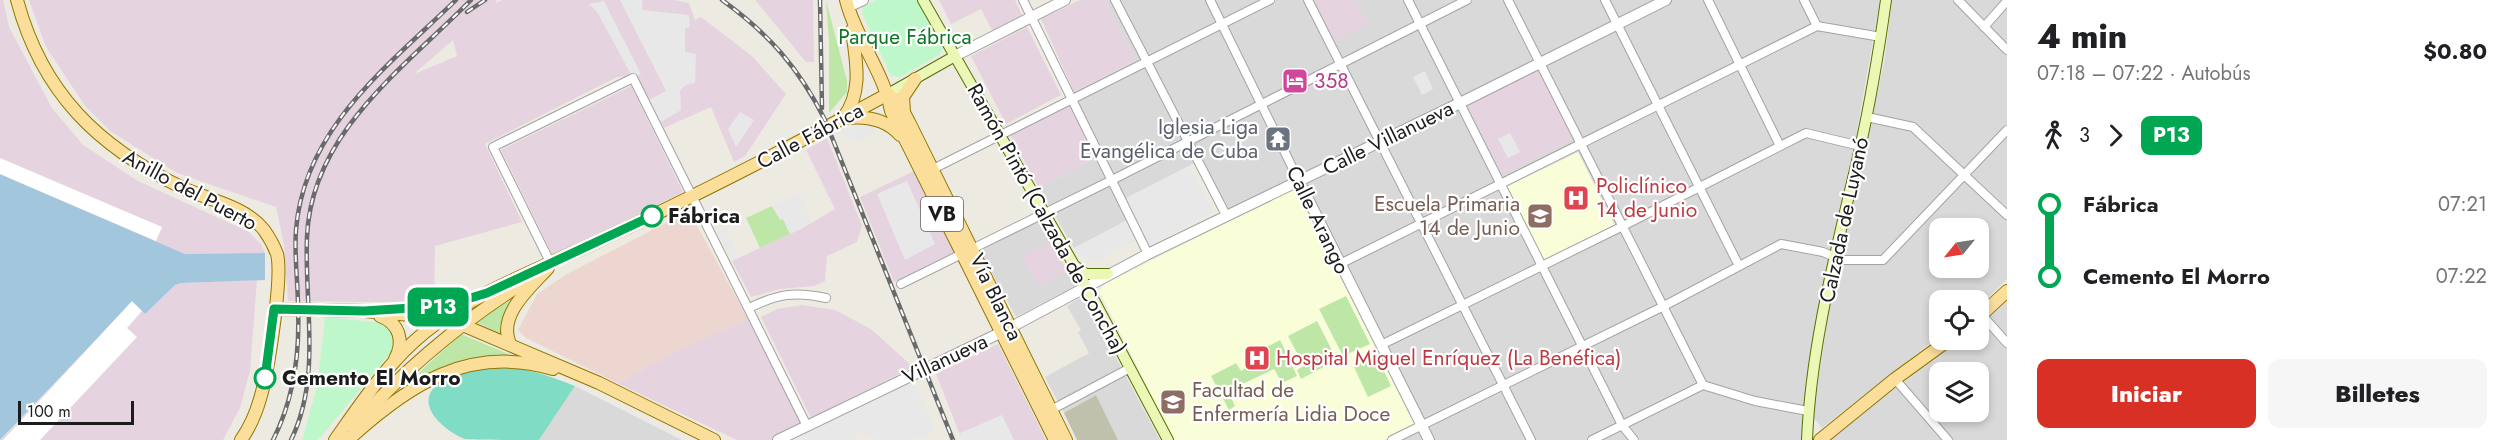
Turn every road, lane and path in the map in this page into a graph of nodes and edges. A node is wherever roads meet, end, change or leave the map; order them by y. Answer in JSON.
{"nodes":[{"id":1,"x":17,"y":0,"type":"edge"},
{"id":2,"x":863,"y":0,"type":"edge"},
{"id":3,"x":923,"y":0,"type":"edge"},
{"id":4,"x":1023,"y":0,"type":"edge"},
{"id":5,"x":1065,"y":0,"type":"edge"},
{"id":6,"x":1115,"y":0,"type":"edge"},
{"id":7,"x":1210,"y":0,"type":"edge"},
{"id":8,"x":1270,"y":0,"type":"edge"},
{"id":9,"x":1308,"y":0,"type":"edge"},
{"id":10,"x":1408,"y":0,"type":"edge"},
{"id":11,"x":1467,"y":0,"type":"edge"},
{"id":12,"x":1508,"y":0,"type":"edge"},
{"id":13,"x":1605,"y":0,"type":"edge"},
{"id":14,"x":1666,"y":0,"type":"edge"},
{"id":15,"x":1708,"y":0,"type":"edge"},
{"id":16,"x":1804,"y":0,"type":"edge"},
{"id":17,"x":1886,"y":0,"type":"edge"},
{"id":18,"x":1958,"y":0,"type":"edge"},
{"id":19,"x":2007,"y":1,"type":"edge"},
{"id":20,"x":848,"y":7,"type":"edge"},
{"id":21,"x":1032,"y":17,"type":"junction"},
{"id":22,"x":1221,"y":24,"type":"junction"},
{"id":23,"x":1420,"y":24,"type":"junction"},
{"id":24,"x":1618,"y":24,"type":"junction"},
{"id":25,"x":1817,"y":26,"type":"junction"},
{"id":26,"x":1983,"y":27,"type":"junction"},
{"id":27,"x":1881,"y":37,"type":"junction"},
{"id":28,"x":2007,"y":50,"type":"edge"},
{"id":29,"x":955,"y":56,"type":"junction"},
{"id":30,"x":1146,"y":63,"type":"junction"},
{"id":31,"x":1340,"y":63,"type":"junction"},
{"id":32,"x":1540,"y":63,"type":"junction"},
{"id":33,"x":1740,"y":63,"type":"junction"},
{"id":34,"x":915,"y":79,"type":"junction"},
{"id":35,"x":888,"y":94,"type":"junction"},
{"id":36,"x":1072,"y":98,"type":"junction"},
{"id":37,"x":1260,"y":104,"type":"junction"},
{"id":38,"x":1460,"y":104,"type":"junction"},
{"id":39,"x":1658,"y":105,"type":"junction"},
{"id":40,"x":904,"y":112,"type":"junction"},
{"id":41,"x":1867,"y":117,"type":"junction"},
{"id":42,"x":843,"y":118,"type":"junction"},
{"id":43,"x":2007,"y":130,"type":"edge"},
{"id":44,"x":1000,"y":136,"type":"junction"},
{"id":45,"x":1188,"y":141,"type":"junction"},
{"id":46,"x":906,"y":142,"type":"junction"},
{"id":47,"x":1380,"y":143,"type":"junction"},
{"id":48,"x":1581,"y":145,"type":"junction"},
{"id":49,"x":1780,"y":146,"type":"junction"},
{"id":50,"x":1860,"y":146,"type":"junction"},
{"id":51,"x":933,"y":169,"type":"junction"},
{"id":52,"x":1965,"y":175,"type":"junction"},
{"id":53,"x":1112,"y":180,"type":"junction"},
{"id":54,"x":1299,"y":181,"type":"junction"},
{"id":55,"x":1500,"y":185,"type":"junction"},
{"id":56,"x":1700,"y":187,"type":"junction"},
{"id":57,"x":692,"y":197,"type":"junction"},
{"id":58,"x":1044,"y":214,"type":"junction"},
{"id":59,"x":1226,"y":215,"type":"junction"},
{"id":60,"x":2007,"y":215,"type":"edge"},
{"id":61,"x":1422,"y":223,"type":"junction"},
{"id":62,"x":1621,"y":227,"type":"junction"},
{"id":63,"x":967,"y":251,"type":"junction"},
{"id":64,"x":1148,"y":254,"type":"junction"},
{"id":65,"x":1834,"y":256,"type":"junction"},
{"id":66,"x":1070,"y":261,"type":"junction"},
{"id":67,"x":550,"y":264,"type":"junction"},
{"id":68,"x":1340,"y":264,"type":"junction"},
{"id":69,"x":1542,"y":266,"type":"junction"},
{"id":70,"x":1738,"y":266,"type":"junction"},
{"id":71,"x":1108,"y":274,"type":"junction"},
{"id":72,"x":901,"y":284,"type":"dead end"},
{"id":73,"x":1086,"y":286,"type":"junction"},
{"id":74,"x":2007,"y":291,"type":"edge"},
{"id":75,"x":487,"y":293,"type":"junction"},
{"id":76,"x":826,"y":298,"type":"dead end"},
{"id":77,"x":1463,"y":304,"type":"junction"},
{"id":78,"x":1662,"y":307,"type":"junction"},
{"id":79,"x":748,"y":308,"type":"junction"},
{"id":80,"x":1989,"y":308,"type":"edge"},
{"id":81,"x":274,"y":309,"type":"junction"},
{"id":82,"x":364,"y":311,"type":"junction"},
{"id":83,"x":446,"y":318,"type":"junction"},
{"id":84,"x":463,"y":323,"type":"junction"},
{"id":85,"x":1989,"y":325,"type":"edge"},
{"id":86,"x":1007,"y":330,"type":"junction"},
{"id":87,"x":2007,"y":343,"type":"edge"},
{"id":88,"x":510,"y":344,"type":"junction"},
{"id":89,"x":1382,"y":345,"type":"junction"},
{"id":90,"x":1582,"y":346,"type":"junction"},
{"id":91,"x":1935,"y":350,"type":"edge"},
{"id":92,"x":390,"y":366,"type":"junction"},
{"id":93,"x":1130,"y":368,"type":"junction"},
{"id":94,"x":1895,"y":379,"type":"junction"},
{"id":95,"x":599,"y":383,"type":"junction"},
{"id":96,"x":1503,"y":384,"type":"junction"},
{"id":97,"x":1703,"y":384,"type":"junction"},
{"id":98,"x":1051,"y":410,"type":"junction"},
{"id":99,"x":1808,"y":411,"type":"junction"},
{"id":100,"x":1422,"y":425,"type":"junction"},
{"id":101,"x":1622,"y":425,"type":"junction"},
{"id":102,"x":807,"y":426,"type":"junction"},
{"id":103,"x":241,"y":440,"type":"edge"},
{"id":104,"x":335,"y":440,"type":"edge"},
{"id":105,"x":341,"y":440,"type":"edge"},
{"id":106,"x":348,"y":440,"type":"edge"},
{"id":107,"x":714,"y":440,"type":"edge"},
{"id":108,"x":778,"y":440,"type":"edge"},
{"id":109,"x":1055,"y":440,"type":"edge"},
{"id":110,"x":1066,"y":440,"type":"edge"},
{"id":111,"x":1168,"y":440,"type":"edge"},
{"id":112,"x":1392,"y":440,"type":"edge"},
{"id":113,"x":1429,"y":440,"type":"edge"},
{"id":114,"x":1531,"y":440,"type":"edge"},
{"id":115,"x":1592,"y":440,"type":"edge"},
{"id":116,"x":1634,"y":440,"type":"edge"},
{"id":117,"x":1808,"y":440,"type":"edge"},
{"id":118,"x":1820,"y":440,"type":"edge"},
{"id":119,"x":1948,"y":440,"type":"edge"}],
"edges":[{"from":1,"to":81,"type":"main road","name":"Anillo del Puerto"},
{"from":2,"to":20,"type":"street"},
{"from":3,"to":29,"type":"main road","name":"Ramón Pintó (Calzada de Concha)"},
{"from":4,"to":21,"type":"street"},
{"from":5,"to":21,"type":"street","name":"Calle Fábrica"},
{"from":6,"to":30,"type":"street"},
{"from":7,"to":22,"type":"street","name":"Calle Arango"},
{"from":8,"to":22,"type":"street"},
{"from":9,"to":31,"type":"street"},
{"from":10,"to":23,"type":"street"},
{"from":11,"to":23,"type":"street"},
{"from":12,"to":32,"type":"street"},
{"from":13,"to":24,"type":"street"},
{"from":14,"to":24,"type":"street","name":"Calle Villanueva"},
{"from":15,"to":33,"type":"street"},
{"from":16,"to":25,"type":"street"},
{"from":17,"to":27,"type":"main road","name":"Calzada de Luyanó"},
{"from":18,"to":26,"type":"street"},
{"from":19,"to":26,"type":"street"},
{"from":20,"to":35,"type":"main road","name":"Vía Blanca"},
{"from":20,"to":42,"type":"main road"},
{"from":21,"to":29,"type":"street","name":"Calle Fábrica"},
{"from":21,"to":36,"type":"street"},
{"from":22,"to":30,"type":"street"},
{"from":22,"to":37,"type":"street","name":"Calle Arango"},
{"from":23,"to":31,"type":"street"},
{"from":23,"to":38,"type":"street"},
{"from":24,"to":32,"type":"street","name":"Calle Villanueva"},
{"from":24,"to":39,"type":"street"},
{"from":25,"to":27,"type":"street"},
{"from":25,"to":33,"type":"street"},
{"from":26,"to":28,"type":"street"},
{"from":27,"to":41,"type":"main road","name":"Calzada de Luyanó"},
{"from":29,"to":34,"type":"main road","name":"Calle Fábrica"},
{"from":29,"to":44,"type":"main road","name":"Ramón Pintó (Calzada de Concha)"},
{"from":30,"to":36,"type":"street"},
{"from":30,"to":45,"type":"street"},
{"from":31,"to":37,"type":"street"},
{"from":31,"to":47,"type":"street"},
{"from":32,"to":38,"type":"street","name":"Calle Villanueva"},
{"from":32,"to":48,"type":"street"},
{"from":33,"to":39,"type":"street"},
{"from":33,"to":49,"type":"street"},
{"from":34,"to":35,"type":"main road","name":"Calle Fábrica"},
{"from":34,"to":40,"type":"main road"},
{"from":35,"to":40,"type":"main road","name":"Vía Blanca","number":"VB"},
{"from":35,"to":42,"type":"main road","name":"Calle Fábrica"},
{"from":35,"to":46,"type":"main road","name":"Vía Blanca","number":"VB"},
{"from":36,"to":44,"type":"street"},
{"from":36,"to":53,"type":"street"},
{"from":37,"to":45,"type":"street"},
{"from":37,"to":54,"type":"street","name":"Calle Arango"},
{"from":38,"to":47,"type":"street","name":"Calle Villanueva"},
{"from":38,"to":55,"type":"street"},
{"from":39,"to":48,"type":"street"},
{"from":39,"to":56,"type":"street"},
{"from":40,"to":51,"type":"main road","name":"Vía Blanca","number":"VB"},
{"from":41,"to":50,"type":"main road","name":"Calzada de Luyanó"},
{"from":41,"to":52,"type":"street"},
{"from":42,"to":46,"type":"main road"},
{"from":42,"to":57,"type":"main road","name":"Calle Fábrica"},
{"from":43,"to":52,"type":"street"},
{"from":44,"to":51,"type":"street"},
{"from":44,"to":58,"type":"main road","name":"Ramón Pintó (Calzada de Concha)"},
{"from":45,"to":53,"type":"street"},
{"from":45,"to":59,"type":"street"},
{"from":46,"to":63,"type":"main road","name":"Vía Blanca","number":"VB"},
{"from":47,"to":54,"type":"street","name":"Calle Villanueva"},
{"from":47,"to":61,"type":"street"},
{"from":48,"to":55,"type":"street"},
{"from":48,"to":62,"type":"street"},
{"from":49,"to":50,"type":"street"},
{"from":49,"to":56,"type":"street"},
{"from":50,"to":65,"type":"main road","name":"Calzada de Luyanó"},
{"from":51,"to":63,"type":"main road","name":"Vía Blanca","number":"VB"},
{"from":52,"to":60,"type":"street"},
{"from":52,"to":65,"type":"street"},
{"from":53,"to":58,"type":"street"},
{"from":53,"to":64,"type":"street"},
{"from":54,"to":59,"type":"street","name":"Calle Villanueva"},
{"from":54,"to":68,"type":"street","name":"Calle Arango"},
{"from":55,"to":61,"type":"street"},
{"from":55,"to":69,"type":"street"},
{"from":56,"to":62,"type":"street"},
{"from":56,"to":70,"type":"street"},
{"from":57,"to":67,"type":"main road","name":"Calle Fábrica"},
{"from":57,"to":67,"type":"street"},
{"from":57,"to":79,"type":"street"},
{"from":58,"to":63,"type":"street"},
{"from":58,"to":66,"type":"main road","name":"Ramón Pintó (Calzada de Concha)"},
{"from":59,"to":64,"type":"street","name":"Calle Villanueva"},
{"from":61,"to":68,"type":"street"},
{"from":61,"to":77,"type":"street"},
{"from":62,"to":69,"type":"street"},
{"from":62,"to":78,"type":"street"},
{"from":63,"to":72,"type":"street"},
{"from":63,"to":86,"type":"main road","name":"Vía Blanca","number":"VB"},
{"from":64,"to":71,"type":"street","name":"Calle Villanueva"},
{"from":65,"to":70,"type":"street"},
{"from":65,"to":99,"type":"main road","name":"Calzada de Luyanó"},
{"from":66,"to":71,"type":"main road"},
{"from":66,"to":73,"type":"main road","name":"Ramón Pintó (Calzada de Concha)"},
{"from":67,"to":75,"type":"main road","name":"Calle Fábrica"},
{"from":67,"to":84,"type":"main road","name":"Calle Fábrica"},
{"from":67,"to":88,"type":"main road"},
{"from":68,"to":89,"type":"street","name":"Calle Arango"},
{"from":69,"to":77,"type":"street"},
{"from":69,"to":90,"type":"street"},
{"from":70,"to":78,"type":"street"},
{"from":71,"to":73,"type":"street","name":"Villanueva"},
{"from":73,"to":86,"type":"street","name":"Villanueva"},
{"from":73,"to":93,"type":"main road","name":"Ramón Pintó (Calzada de Concha)"},
{"from":74,"to":80,"type":"main road"},
{"from":75,"to":82,"type":"main road"},
{"from":75,"to":83,"type":"main road","name":"Calle Fábrica"},
{"from":76,"to":79,"type":"street"},
{"from":77,"to":89,"type":"street"},
{"from":77,"to":96,"type":"street"},
{"from":78,"to":90,"type":"street"},
{"from":78,"to":97,"type":"street"},
{"from":79,"to":102,"type":"street"},
{"from":81,"to":82,"type":"main road"},
{"from":81,"to":103,"type":"main road","name":"Anillo del Puerto"},
{"from":82,"to":83,"type":"main road"},
{"from":82,"to":92,"type":"main road"},
{"from":83,"to":84,"type":"main road"},
{"from":83,"to":92,"type":"main road"},
{"from":84,"to":88,"type":"main road"},
{"from":84,"to":105,"type":"main road"},
{"from":85,"to":87,"type":"street"},
{"from":86,"to":98,"type":"main road","name":"Vía Blanca","number":"VB"},
{"from":86,"to":102,"type":"street","name":"Villanueva"},
{"from":86,"to":109,"type":"main road","name":"Vía Blanca","number":"VB"},
{"from":88,"to":95,"type":"main road"},
{"from":89,"to":100,"type":"street","name":"Calle Arango"},
{"from":90,"to":96,"type":"street"},
{"from":90,"to":101,"type":"street"},
{"from":91,"to":94,"type":"main road"},
{"from":92,"to":104,"type":"main road"},
{"from":93,"to":98,"type":"street"},
{"from":93,"to":111,"type":"main road","name":"Ramón Pintó (Calzada de Concha)"},
{"from":94,"to":118,"type":"main road"},
{"from":94,"to":119,"type":"street"},
{"from":95,"to":106,"type":"main road"},
{"from":95,"to":107,"type":"main road"},
{"from":96,"to":100,"type":"street"},
{"from":96,"to":114,"type":"street"},
{"from":97,"to":99,"type":"street"},
{"from":97,"to":101,"type":"street"},
{"from":98,"to":110,"type":"main road","name":"Vía Blanca","number":"VB"},
{"from":99,"to":117,"type":"main road","name":"Calzada de Luyanó"},
{"from":100,"to":112,"type":"street"},
{"from":100,"to":113,"type":"street","name":"Calle Arango"},
{"from":101,"to":115,"type":"street"},
{"from":101,"to":116,"type":"street"},
{"from":102,"to":108,"type":"street","name":"Villanueva"}]}
